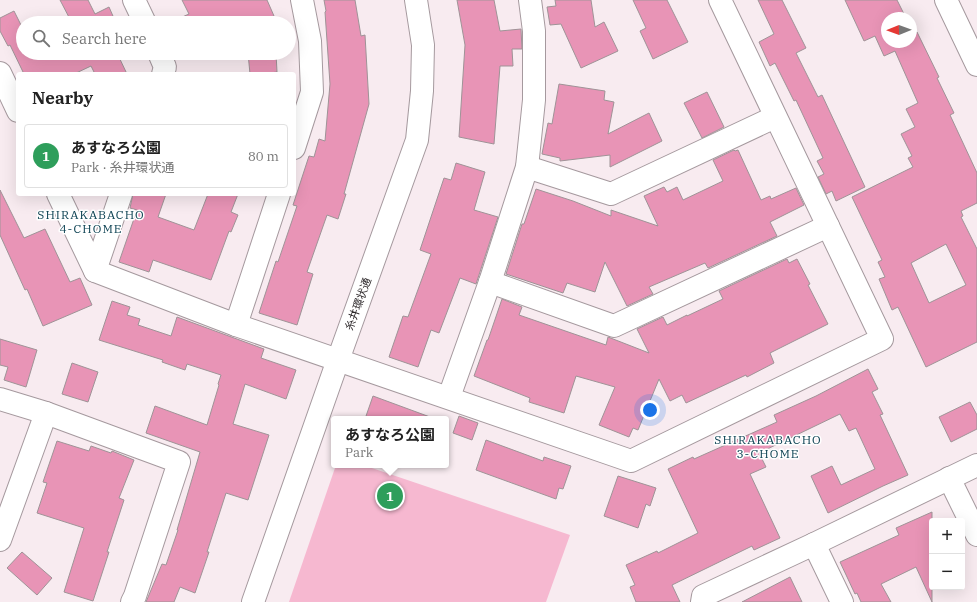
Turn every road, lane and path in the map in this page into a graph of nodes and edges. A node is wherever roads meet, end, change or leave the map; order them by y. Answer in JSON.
{"nodes":[{"id":1,"x":134,"y":0,"type":"edge"},
{"id":2,"x":302,"y":0,"type":"edge"},
{"id":3,"x":416,"y":0,"type":"edge"},
{"id":4,"x":530,"y":0,"type":"edge"},
{"id":5,"x":720,"y":0,"type":"edge"},
{"id":6,"x":946,"y":0,"type":"edge"},
{"id":7,"x":142,"y":16,"type":"edge"},
{"id":8,"x":162,"y":60,"type":"edge"},
{"id":9,"x":977,"y":66,"type":"edge"},
{"id":10,"x":164,"y":72,"type":"edge"},
{"id":11,"x":0,"y":73,"type":"edge"},
{"id":12,"x":16,"y":107,"type":"edge"},
{"id":13,"x":775,"y":117,"type":"junction"},
{"id":14,"x":296,"y":142,"type":"edge"},
{"id":15,"x":527,"y":167,"type":"junction"},
{"id":16,"x":59,"y":196,"type":"edge"},
{"id":17,"x":121,"y":196,"type":"edge"},
{"id":18,"x":278,"y":196,"type":"edge"},
{"id":19,"x":828,"y":226,"type":"junction"},
{"id":20,"x":95,"y":271,"type":"junction"},
{"id":21,"x":490,"y":282,"type":"junction"},
{"id":22,"x":236,"y":325,"type":"junction"},
{"id":23,"x":338,"y":360,"type":"junction"},
{"id":24,"x":449,"y":397,"type":"junction"},
{"id":25,"x":0,"y":399,"type":"edge"},
{"id":26,"x":46,"y":413,"type":"junction"},
{"id":27,"x":977,"y":465,"type":"edge"},
{"id":28,"x":949,"y":478,"type":"junction"},
{"id":29,"x":977,"y":535,"type":"edge"},
{"id":30,"x":0,"y":540,"type":"edge"},
{"id":31,"x":814,"y":544,"type":"junction"},
{"id":32,"x":132,"y":602,"type":"edge"},
{"id":33,"x":253,"y":602,"type":"edge"},
{"id":34,"x":702,"y":602,"type":"edge"},
{"id":35,"x":842,"y":602,"type":"edge"}],
"edges":[{"from":1,"to":7,"type":"street"},
{"from":2,"to":14,"type":"street"},
{"from":3,"to":23,"type":"street","name":"糸井環状通"},
{"from":4,"to":15,"type":"street"},
{"from":5,"to":13,"type":"street"},
{"from":6,"to":9,"type":"street"},
{"from":8,"to":10,"type":"street"},
{"from":11,"to":12,"type":"street"},
{"from":13,"to":15,"type":"street"},
{"from":13,"to":19,"type":"street"},
{"from":15,"to":21,"type":"street"},
{"from":16,"to":20,"type":"street"},
{"from":17,"to":20,"type":"street"},
{"from":18,"to":22,"type":"street"},
{"from":19,"to":21,"type":"street"},
{"from":19,"to":24,"type":"street"},
{"from":20,"to":22,"type":"street"},
{"from":21,"to":24,"type":"street"},
{"from":22,"to":23,"type":"street"},
{"from":23,"to":24,"type":"street"},
{"from":23,"to":33,"type":"street","name":"糸井環状通"},
{"from":25,"to":26,"type":"street"},
{"from":26,"to":30,"type":"street"},
{"from":26,"to":32,"type":"street"},
{"from":27,"to":28,"type":"street"},
{"from":28,"to":29,"type":"street"},
{"from":28,"to":31,"type":"street"},
{"from":31,"to":34,"type":"street"},
{"from":31,"to":35,"type":"street"}]}
